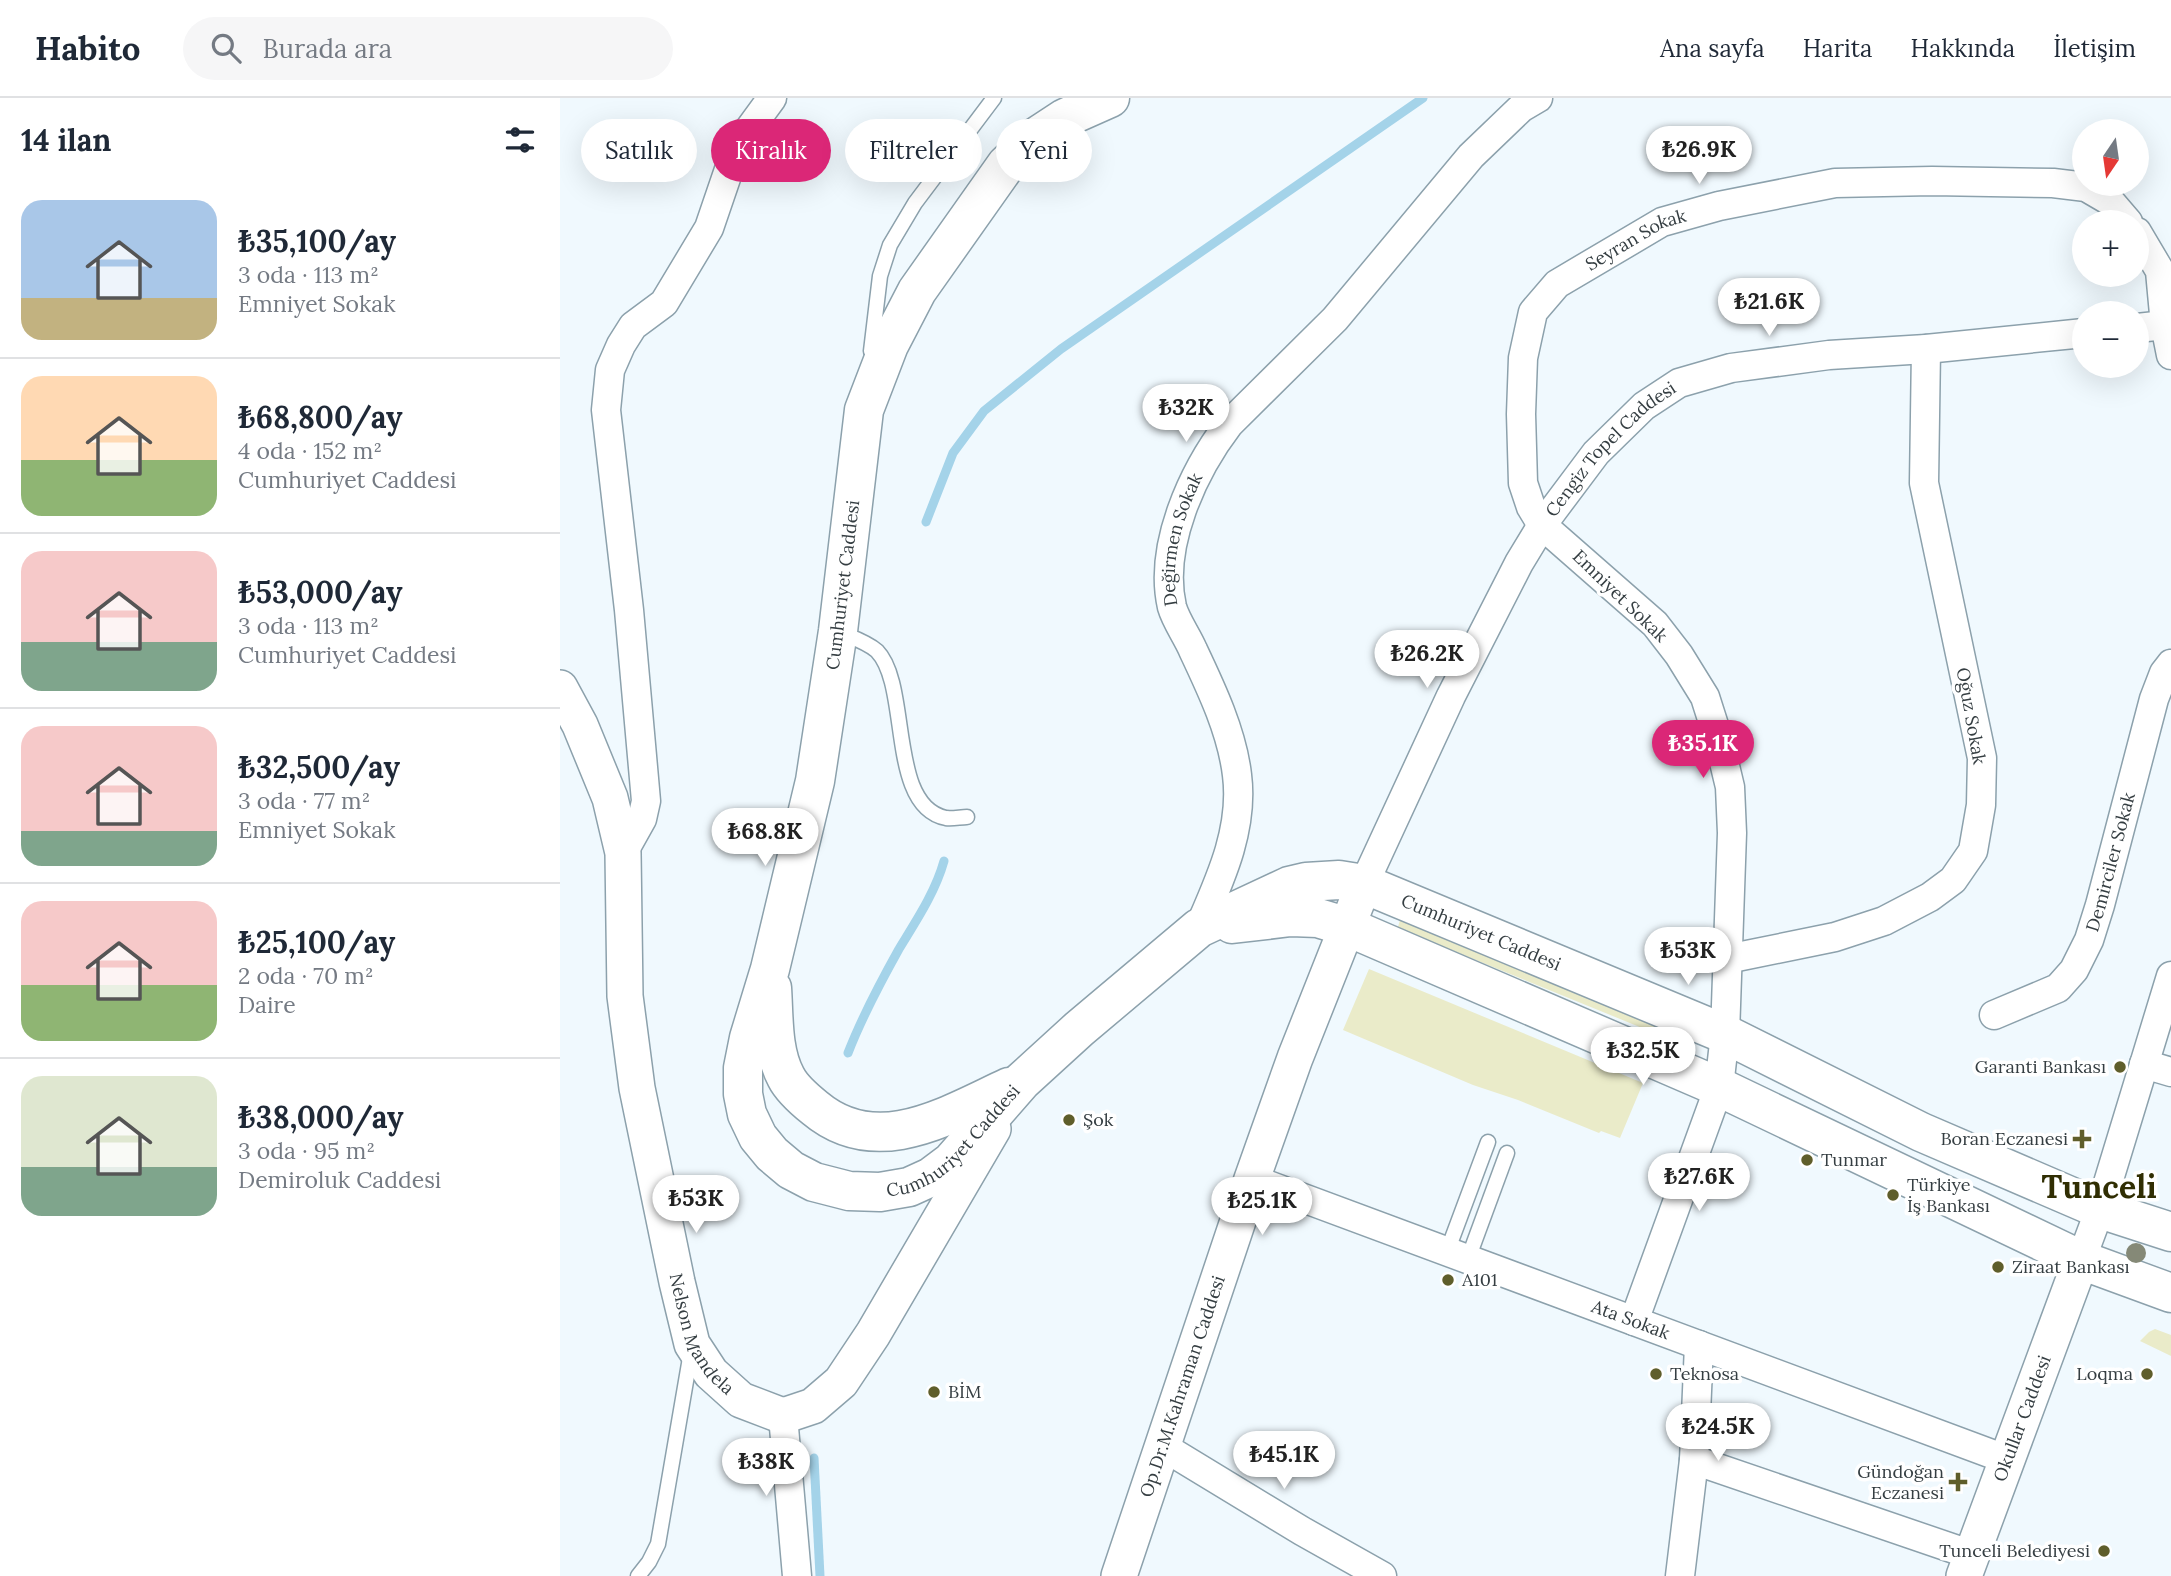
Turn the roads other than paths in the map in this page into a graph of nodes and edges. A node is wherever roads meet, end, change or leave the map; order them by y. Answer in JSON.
{"nodes":[{"id":1,"x":772,"y":98,"type":"edge"},
{"id":2,"x":994,"y":98,"type":"edge"},
{"id":3,"x":1110,"y":98,"type":"edge"},
{"id":4,"x":1538,"y":98,"type":"edge"},
{"id":5,"x":2118,"y":210,"type":"edge"},
{"id":6,"x":2149,"y":248,"type":"edge"},
{"id":7,"x":2165,"y":270,"type":"edge"},
{"id":8,"x":2165,"y":325,"type":"junction"},
{"id":9,"x":2149,"y":327,"type":"edge"},
{"id":10,"x":2072,"y":334,"type":"edge"},
{"id":11,"x":1926,"y":349,"type":"junction"},
{"id":12,"x":2171,"y":355,"type":"edge"},
{"id":13,"x":864,"y":410,"type":"junction"},
{"id":14,"x":1542,"y":524,"type":"junction"},
{"id":15,"x":838,"y":631,"type":"junction"},
{"id":16,"x":2171,"y":664,"type":"edge"},
{"id":17,"x":560,"y":688,"type":"edge"},
{"id":18,"x":967,"y":817,"type":"dead end"},
{"id":19,"x":622,"y":853,"type":"junction"},
{"id":20,"x":1364,"y":884,"type":"junction"},
{"id":21,"x":1348,"y":927,"type":"junction"},
{"id":22,"x":1199,"y":928,"type":"junction"},
{"id":23,"x":1727,"y":960,"type":"junction"},
{"id":24,"x":770,"y":969,"type":"junction"},
{"id":25,"x":2171,"y":976,"type":"edge"},
{"id":26,"x":1994,"y":1014,"type":"dead end"},
{"id":27,"x":1725,"y":1034,"type":"junction"},
{"id":28,"x":2144,"y":1064,"type":"junction"},
{"id":29,"x":2171,"y":1072,"type":"edge"},
{"id":30,"x":1022,"y":1081,"type":"junction"},
{"id":31,"x":1719,"y":1087,"type":"junction"},
{"id":32,"x":1488,"y":1142,"type":"dead end"},
{"id":33,"x":1507,"y":1153,"type":"dead end"},
{"id":34,"x":1252,"y":1179,"type":"junction"},
{"id":35,"x":2100,"y":1209,"type":"junction"},
{"id":36,"x":2171,"y":1232,"type":"edge"},
{"id":37,"x":1458,"y":1256,"type":"junction"},
{"id":38,"x":2081,"y":1260,"type":"junction"},
{"id":39,"x":2171,"y":1293,"type":"edge"},
{"id":40,"x":1634,"y":1321,"type":"junction"},
{"id":41,"x":692,"y":1344,"type":"junction"},
{"id":42,"x":1699,"y":1345,"type":"junction"},
{"id":43,"x":783,"y":1416,"type":"junction"},
{"id":44,"x":1162,"y":1446,"type":"junction"},
{"id":45,"x":1694,"y":1460,"type":"junction"},
{"id":46,"x":2008,"y":1460,"type":"junction"},
{"id":47,"x":1968,"y":1565,"type":"edge"},
{"id":48,"x":638,"y":1576,"type":"edge"},
{"id":49,"x":797,"y":1576,"type":"edge"},
{"id":50,"x":1119,"y":1576,"type":"edge"},
{"id":51,"x":1382,"y":1576,"type":"edge"},
{"id":52,"x":1680,"y":1576,"type":"edge"}],
"edges":[{"from":1,"to":19,"type":"street"},
{"from":2,"to":13,"type":"lane"},
{"from":3,"to":13,"type":"main road","name":"Cumhuriyet Caddesi"},
{"from":4,"to":22,"type":"street","name":"Değirmen Sokak"},
{"from":5,"to":14,"type":"street","name":"Seyran Sokak"},
{"from":6,"to":7,"type":"street"},
{"from":7,"to":8,"type":"street"},
{"from":8,"to":9,"type":"street"},
{"from":8,"to":12,"type":"street"},
{"from":10,"to":11,"type":"street","name":"Cengiz Topel Caddesi"},
{"from":11,"to":14,"type":"street","name":"Cengiz Topel Caddesi"},
{"from":11,"to":23,"type":"street","name":"Oğuz Sokak"},
{"from":13,"to":15,"type":"main road","name":"Cumhuriyet Caddesi"},
{"from":14,"to":20,"type":"street","name":"Cengiz Topel Caddesi"},
{"from":14,"to":23,"type":"street","name":"Emniyet Sokak"},
{"from":15,"to":18,"type":"lane"},
{"from":15,"to":24,"type":"main road","name":"Cumhuriyet Caddesi"},
{"from":16,"to":26,"type":"street","name":"Demirciler Sokak"},
{"from":17,"to":19,"type":"street","name":"Nelson Mandela"},
{"from":19,"to":41,"type":"street","name":"Nelson Mandela"},
{"from":20,"to":21,"type":"street","name":"Op.Dr.M.Kahraman Caddesi"},
{"from":20,"to":22,"type":"main road","name":"Cumhuriyet Caddesi"},
{"from":20,"to":27,"type":"main road","name":"Cumhuriyet Caddesi"},
{"from":21,"to":22,"type":"main road"},
{"from":21,"to":31,"type":"main road"},
{"from":21,"to":34,"type":"street","name":"Op.Dr.M.Kahraman Caddesi"},
{"from":22,"to":30,"type":"main road","name":"Cumhuriyet Caddesi"},
{"from":23,"to":27,"type":"street","name":"Emniyet Sokak"},
{"from":24,"to":30,"type":"main road"},
{"from":24,"to":30,"type":"main road","name":"Cumhuriyet Caddesi"},
{"from":25,"to":28,"type":"street"},
{"from":27,"to":31,"type":"street","name":"Emniyet Sokak"},
{"from":27,"to":35,"type":"main road","name":"Cumhuriyet Caddesi"},
{"from":28,"to":29,"type":"street"},
{"from":28,"to":35,"type":"street"},
{"from":30,"to":43,"type":"street"},
{"from":31,"to":38,"type":"main road"},
{"from":31,"to":40,"type":"street","name":"Emniyet Sokak"},
{"from":32,"to":37,"type":"lane"},
{"from":33,"to":37,"type":"lane"},
{"from":34,"to":37,"type":"street","name":"Ata Sokak"},
{"from":34,"to":44,"type":"street","name":"Op.Dr.M.Kahraman Caddesi"},
{"from":35,"to":36,"type":"main road","name":"Cumhuriyet Caddesi"},
{"from":35,"to":38,"type":"street"},
{"from":37,"to":40,"type":"street","name":"Ata Sokak"},
{"from":38,"to":39,"type":"main road"},
{"from":38,"to":46,"type":"street","name":"Okullar Caddesi"},
{"from":40,"to":42,"type":"street","name":"Ata Sokak"},
{"from":41,"to":43,"type":"street","name":"Nelson Mandela"},
{"from":41,"to":48,"type":"lane"},
{"from":42,"to":45,"type":"street"},
{"from":42,"to":46,"type":"street","name":"Ata Sokak"},
{"from":43,"to":49,"type":"street"},
{"from":44,"to":50,"type":"street","name":"Op.Dr.M.Kahraman Caddesi"},
{"from":44,"to":51,"type":"street"},
{"from":45,"to":47,"type":"street"},
{"from":45,"to":52,"type":"street"},
{"from":46,"to":47,"type":"street","name":"Okullar Caddesi"}]}
